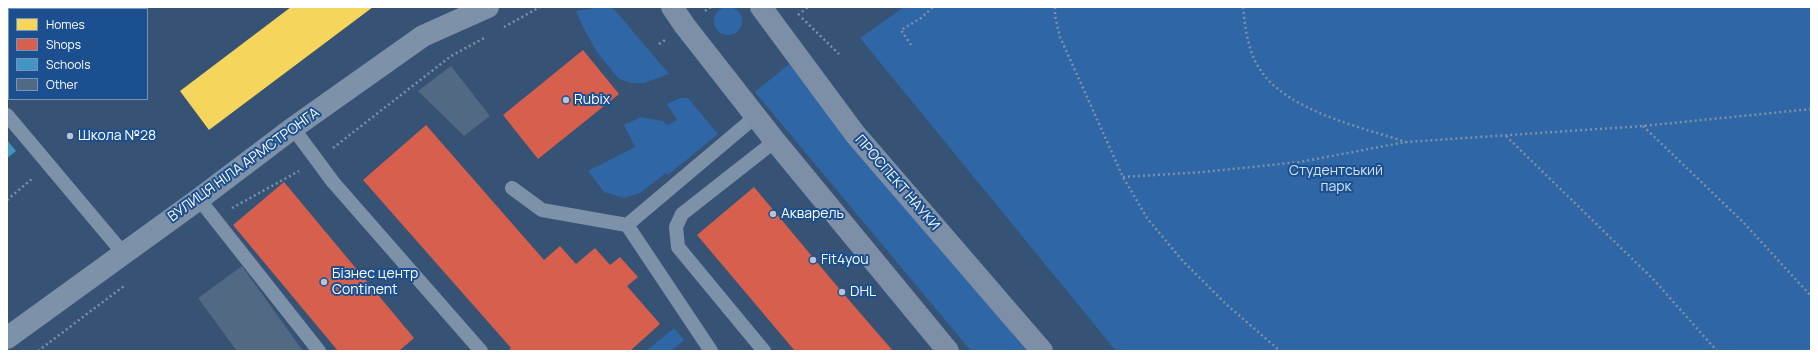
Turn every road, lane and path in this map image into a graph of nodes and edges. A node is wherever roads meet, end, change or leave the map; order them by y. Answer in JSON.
{"nodes":[{"id":1,"x":488,"y":7,"type":"edge"},
{"id":2,"x":540,"y":7,"type":"edge"},
{"id":3,"x":672,"y":7,"type":"edge"},
{"id":4,"x":761,"y":7,"type":"edge"},
{"id":5,"x":808,"y":7,"type":"edge"},
{"id":6,"x":933,"y":7,"type":"edge"},
{"id":7,"x":1055,"y":7,"type":"edge"},
{"id":8,"x":1243,"y":7,"type":"edge"},
{"id":9,"x":796,"y":11,"type":"dead end"},
{"id":10,"x":798,"y":15,"type":"junction"},
{"id":11,"x":499,"y":30,"type":"dead end"},
{"id":12,"x":492,"y":33,"type":"dead end"},
{"id":13,"x":911,"y":45,"type":"dead end"},
{"id":14,"x":839,"y":54,"type":"dead end"},
{"id":15,"x":1811,"y":109,"type":"edge"},
{"id":16,"x":7,"y":115,"type":"edge"},
{"id":17,"x":755,"y":117,"type":"junction"},
{"id":18,"x":1643,"y":126,"type":"junction"},
{"id":19,"x":293,"y":128,"type":"junction"},
{"id":20,"x":1506,"y":136,"type":"junction"},
{"id":21,"x":775,"y":141,"type":"junction"},
{"id":22,"x":1406,"y":142,"type":"junction"},
{"id":23,"x":318,"y":160,"type":"junction"},
{"id":24,"x":49,"y":164,"type":"junction"},
{"id":25,"x":1123,"y":177,"type":"junction"},
{"id":26,"x":512,"y":188,"type":"dead end"},
{"id":27,"x":199,"y":199,"type":"junction"},
{"id":28,"x":7,"y":200,"type":"edge"},
{"id":29,"x":214,"y":219,"type":"junction"},
{"id":30,"x":627,"y":225,"type":"junction"},
{"id":31,"x":123,"y":253,"type":"junction"},
{"id":32,"x":126,"y":285,"type":"dead end"},
{"id":33,"x":1811,"y":296,"type":"edge"},
{"id":34,"x":7,"y":338,"type":"edge"},
{"id":35,"x":38,"y":351,"type":"edge"},
{"id":36,"x":319,"y":351,"type":"edge"},
{"id":37,"x":481,"y":351,"type":"edge"},
{"id":38,"x":711,"y":351,"type":"edge"},
{"id":39,"x":764,"y":351,"type":"edge"},
{"id":40,"x":948,"y":351,"type":"edge"},
{"id":41,"x":1042,"y":351,"type":"edge"},
{"id":42,"x":1280,"y":351,"type":"edge"},
{"id":43,"x":1717,"y":351,"type":"edge"}],
"edges":[{"from":1,"to":19,"type":"street","name":"ВУЛИЦЯ НІЛА АРМСТРОНГА"},
{"from":2,"to":11,"type":"path"},
{"from":3,"to":17,"type":"main road"},
{"from":4,"to":41,"type":"main road","name":"ПРОСПЕКТ НАУКИ"},
{"from":5,"to":10,"type":"path"},
{"from":6,"to":13,"type":"path"},
{"from":7,"to":25,"type":"path"},
{"from":8,"to":22,"type":"path"},
{"from":9,"to":10,"type":"path"},
{"from":10,"to":14,"type":"path"},
{"from":12,"to":23,"type":"path"},
{"from":15,"to":18,"type":"path"},
{"from":16,"to":24,"type":"lane"},
{"from":17,"to":21,"type":"main road"},
{"from":17,"to":30,"type":"lane"},
{"from":18,"to":20,"type":"path"},
{"from":18,"to":33,"type":"path"},
{"from":19,"to":23,"type":"lane"},
{"from":19,"to":27,"type":"street","name":"ВУЛИЦЯ НІЛА АРМСТРОНГА"},
{"from":20,"to":22,"type":"path"},
{"from":20,"to":43,"type":"path"},
{"from":21,"to":39,"type":"lane"},
{"from":21,"to":40,"type":"main road"},
{"from":22,"to":25,"type":"path"},
{"from":23,"to":29,"type":"path"},
{"from":23,"to":37,"type":"lane"},
{"from":24,"to":28,"type":"path"},
{"from":24,"to":31,"type":"lane"},
{"from":25,"to":42,"type":"path"},
{"from":26,"to":30,"type":"lane"},
{"from":27,"to":29,"type":"lane"},
{"from":27,"to":31,"type":"street","name":"ВУЛИЦЯ НІЛА АРМСТРОНГА"},
{"from":29,"to":36,"type":"lane"},
{"from":30,"to":38,"type":"lane"},
{"from":31,"to":34,"type":"street","name":"ВУЛИЦЯ НІЛА АРМСТРОНГА"},
{"from":32,"to":35,"type":"path"}]}
